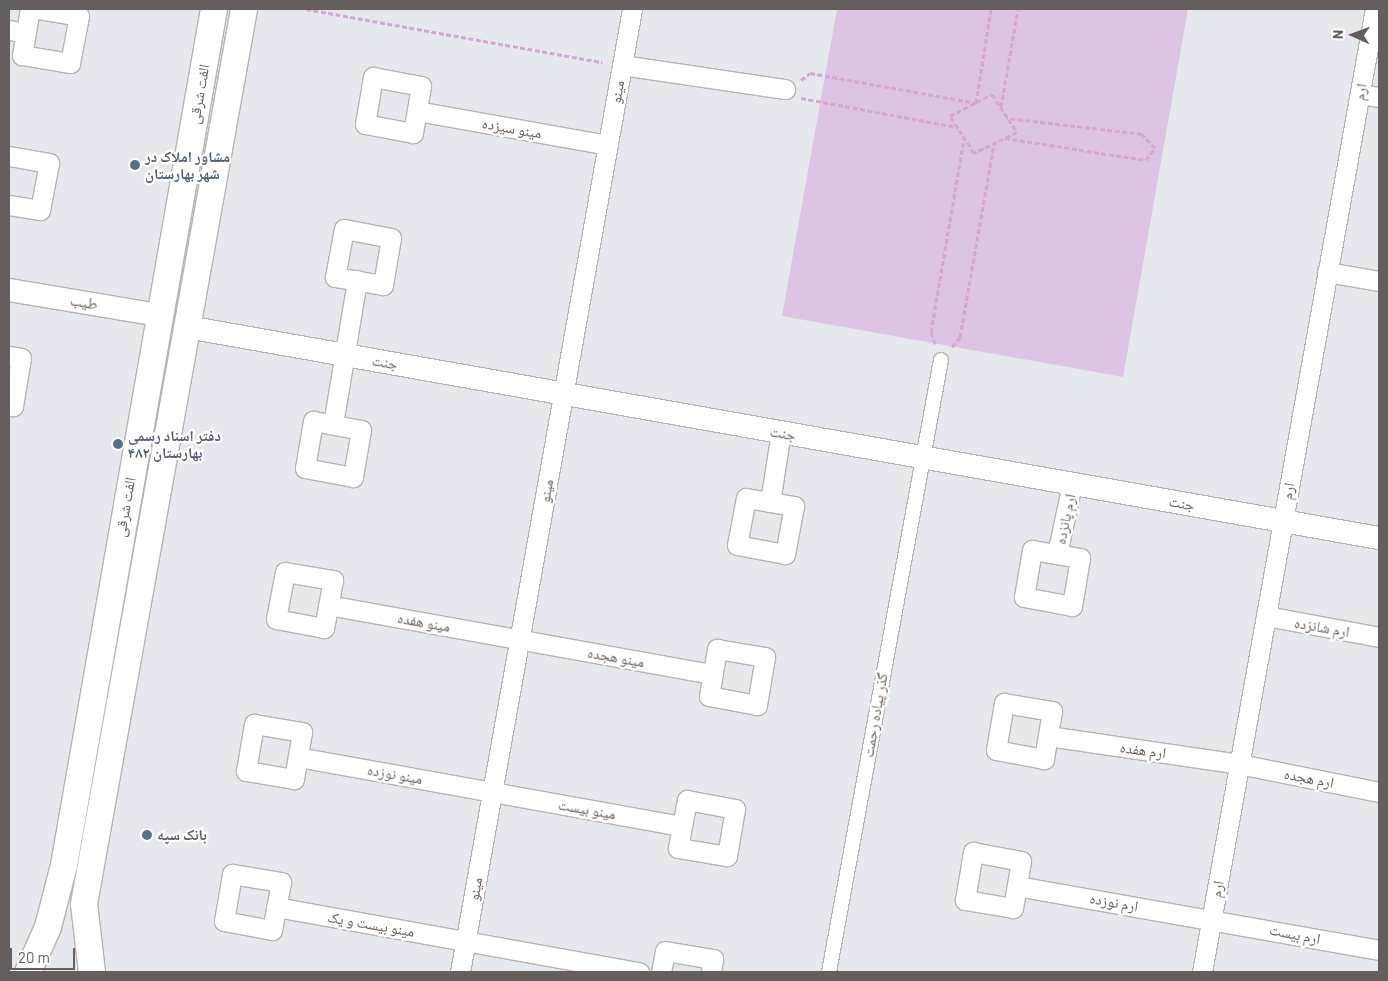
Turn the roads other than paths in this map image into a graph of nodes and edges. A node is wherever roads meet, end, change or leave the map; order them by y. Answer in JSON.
{"nodes":[{"id":1,"x":30,"y":9,"type":"edge"},
{"id":2,"x":38,"y":9,"type":"edge"},
{"id":3,"x":214,"y":9,"type":"edge"},
{"id":4,"x":244,"y":9,"type":"edge"},
{"id":5,"x":632,"y":9,"type":"edge"},
{"id":6,"x":1375,"y":9,"type":"edge"},
{"id":7,"x":17,"y":31,"type":"edge"},
{"id":8,"x":622,"y":65,"type":"junction"},
{"id":9,"x":785,"y":90,"type":"road end"},
{"id":10,"x":1360,"y":94,"type":"junction"},
{"id":11,"x":1379,"y":97,"type":"edge"},
{"id":12,"x":417,"y":111,"type":"dead end"},
{"id":13,"x":608,"y":145,"type":"junction"},
{"id":14,"x":9,"y":156,"type":"edge"},
{"id":15,"x":9,"y":205,"type":"edge"},
{"id":16,"x":1327,"y":272,"type":"junction"},
{"id":17,"x":357,"y":280,"type":"dead end"},
{"id":18,"x":1379,"y":281,"type":"edge"},
{"id":19,"x":9,"y":290,"type":"edge"},
{"id":20,"x":158,"y":315,"type":"junction"},
{"id":21,"x":187,"y":328,"type":"junction"},
{"id":22,"x":344,"y":355,"type":"junction"},
{"id":23,"x":9,"y":356,"type":"edge"},
{"id":24,"x":941,"y":360,"type":"road end"},
{"id":25,"x":564,"y":394,"type":"junction"},
{"id":26,"x":9,"y":405,"type":"edge"},
{"id":27,"x":333,"y":424,"type":"dead end"},
{"id":28,"x":781,"y":432,"type":"junction"},
{"id":29,"x":921,"y":457,"type":"junction"},
{"id":30,"x":1072,"y":484,"type":"junction"},
{"id":31,"x":770,"y":502,"type":"dead end"},
{"id":32,"x":1283,"y":521,"type":"junction"},
{"id":33,"x":1379,"y":538,"type":"edge"},
{"id":34,"x":1057,"y":554,"type":"dead end"},
{"id":35,"x":328,"y":605,"type":"dead end"},
{"id":36,"x":1266,"y":616,"type":"junction"},
{"id":37,"x":1379,"y":637,"type":"edge"},
{"id":38,"x":520,"y":640,"type":"junction"},
{"id":39,"x":712,"y":674,"type":"dead end"},
{"id":40,"x":1048,"y":736,"type":"dead end"},
{"id":41,"x":298,"y":757,"type":"dead end"},
{"id":42,"x":1239,"y":764,"type":"junction"},
{"id":43,"x":492,"y":792,"type":"junction"},
{"id":44,"x":1379,"y":792,"type":"edge"},
{"id":45,"x":682,"y":826,"type":"dead end"},
{"id":46,"x":1017,"y":886,"type":"dead end"},
{"id":47,"x":276,"y":907,"type":"dead end"},
{"id":48,"x":1211,"y":919,"type":"junction"},
{"id":49,"x":465,"y":941,"type":"junction"},
{"id":50,"x":1379,"y":950,"type":"edge"},
{"id":51,"x":28,"y":972,"type":"edge"},
{"id":52,"x":92,"y":972,"type":"edge"},
{"id":53,"x":460,"y":972,"type":"edge"},
{"id":54,"x":639,"y":972,"type":"edge"},
{"id":55,"x":661,"y":972,"type":"edge"},
{"id":56,"x":711,"y":972,"type":"edge"},
{"id":57,"x":829,"y":972,"type":"edge"},
{"id":58,"x":1202,"y":972,"type":"edge"}],
"edges":[{"from":1,"to":7,"type":"street"},
{"from":2,"to":7,"type":"street"},
{"from":3,"to":20,"type":"main road","name":"الفت شرقی"},
{"from":4,"to":21,"type":"main road","name":"الفت شرقی"},
{"from":5,"to":8,"type":"street","name":"مینو"},
{"from":6,"to":10,"type":"street","name":"ارم"},
{"from":8,"to":9,"type":"street"},
{"from":8,"to":13,"type":"street","name":"مینو"},
{"from":10,"to":11,"type":"street"},
{"from":10,"to":16,"type":"street","name":"ارم"},
{"from":12,"to":13,"type":"street","name":"مینو سیزده"},
{"from":13,"to":25,"type":"street","name":"مینو"},
{"from":14,"to":15,"type":"street"},
{"from":16,"to":18,"type":"street"},
{"from":16,"to":32,"type":"street","name":"ارم"},
{"from":17,"to":22,"type":"street"},
{"from":19,"to":20,"type":"street","name":"طیب"},
{"from":20,"to":51,"type":"main road","name":"الفت شرقی"},
{"from":21,"to":22,"type":"street","name":"جنت"},
{"from":21,"to":52,"type":"main road","name":"الفت شرقی"},
{"from":22,"to":25,"type":"street","name":"جنت"},
{"from":22,"to":27,"type":"street"},
{"from":23,"to":26,"type":"street"},
{"from":24,"to":29,"type":"street","name":"گذر پیاده رحمت"},
{"from":25,"to":28,"type":"street","name":"جنت"},
{"from":25,"to":38,"type":"street","name":"مینو"},
{"from":28,"to":29,"type":"street","name":"جنت"},
{"from":28,"to":31,"type":"street"},
{"from":29,"to":30,"type":"street","name":"جنت"},
{"from":29,"to":57,"type":"street","name":"گذر پیاده رحمت"},
{"from":30,"to":32,"type":"street","name":"جنت"},
{"from":30,"to":34,"type":"street","name":"ارم پانزده"},
{"from":32,"to":33,"type":"street","name":"جنت"},
{"from":32,"to":36,"type":"street","name":"ارم"},
{"from":35,"to":38,"type":"street","name":"مینو هفده"},
{"from":36,"to":37,"type":"street","name":"ارم شانزده"},
{"from":36,"to":42,"type":"street","name":"ارم"},
{"from":38,"to":39,"type":"street","name":"مینو هجده"},
{"from":38,"to":43,"type":"street","name":"مینو"},
{"from":40,"to":42,"type":"street","name":"ارم هفده"},
{"from":41,"to":43,"type":"street","name":"مینو نوزده"},
{"from":42,"to":44,"type":"street","name":"ارم هجده"},
{"from":42,"to":48,"type":"street","name":"ارم"},
{"from":43,"to":45,"type":"street","name":"مینو بیست"},
{"from":43,"to":49,"type":"street","name":"مینو"},
{"from":46,"to":48,"type":"street","name":"ارم نوزده"},
{"from":47,"to":49,"type":"street","name":"مینو بیست و یک"},
{"from":48,"to":50,"type":"street","name":"ارم بیست"},
{"from":48,"to":58,"type":"street","name":"ارم"},
{"from":49,"to":53,"type":"street","name":"مینو"},
{"from":49,"to":54,"type":"street","name":"مینو بیست و یک"},
{"from":55,"to":56,"type":"street"}]}
